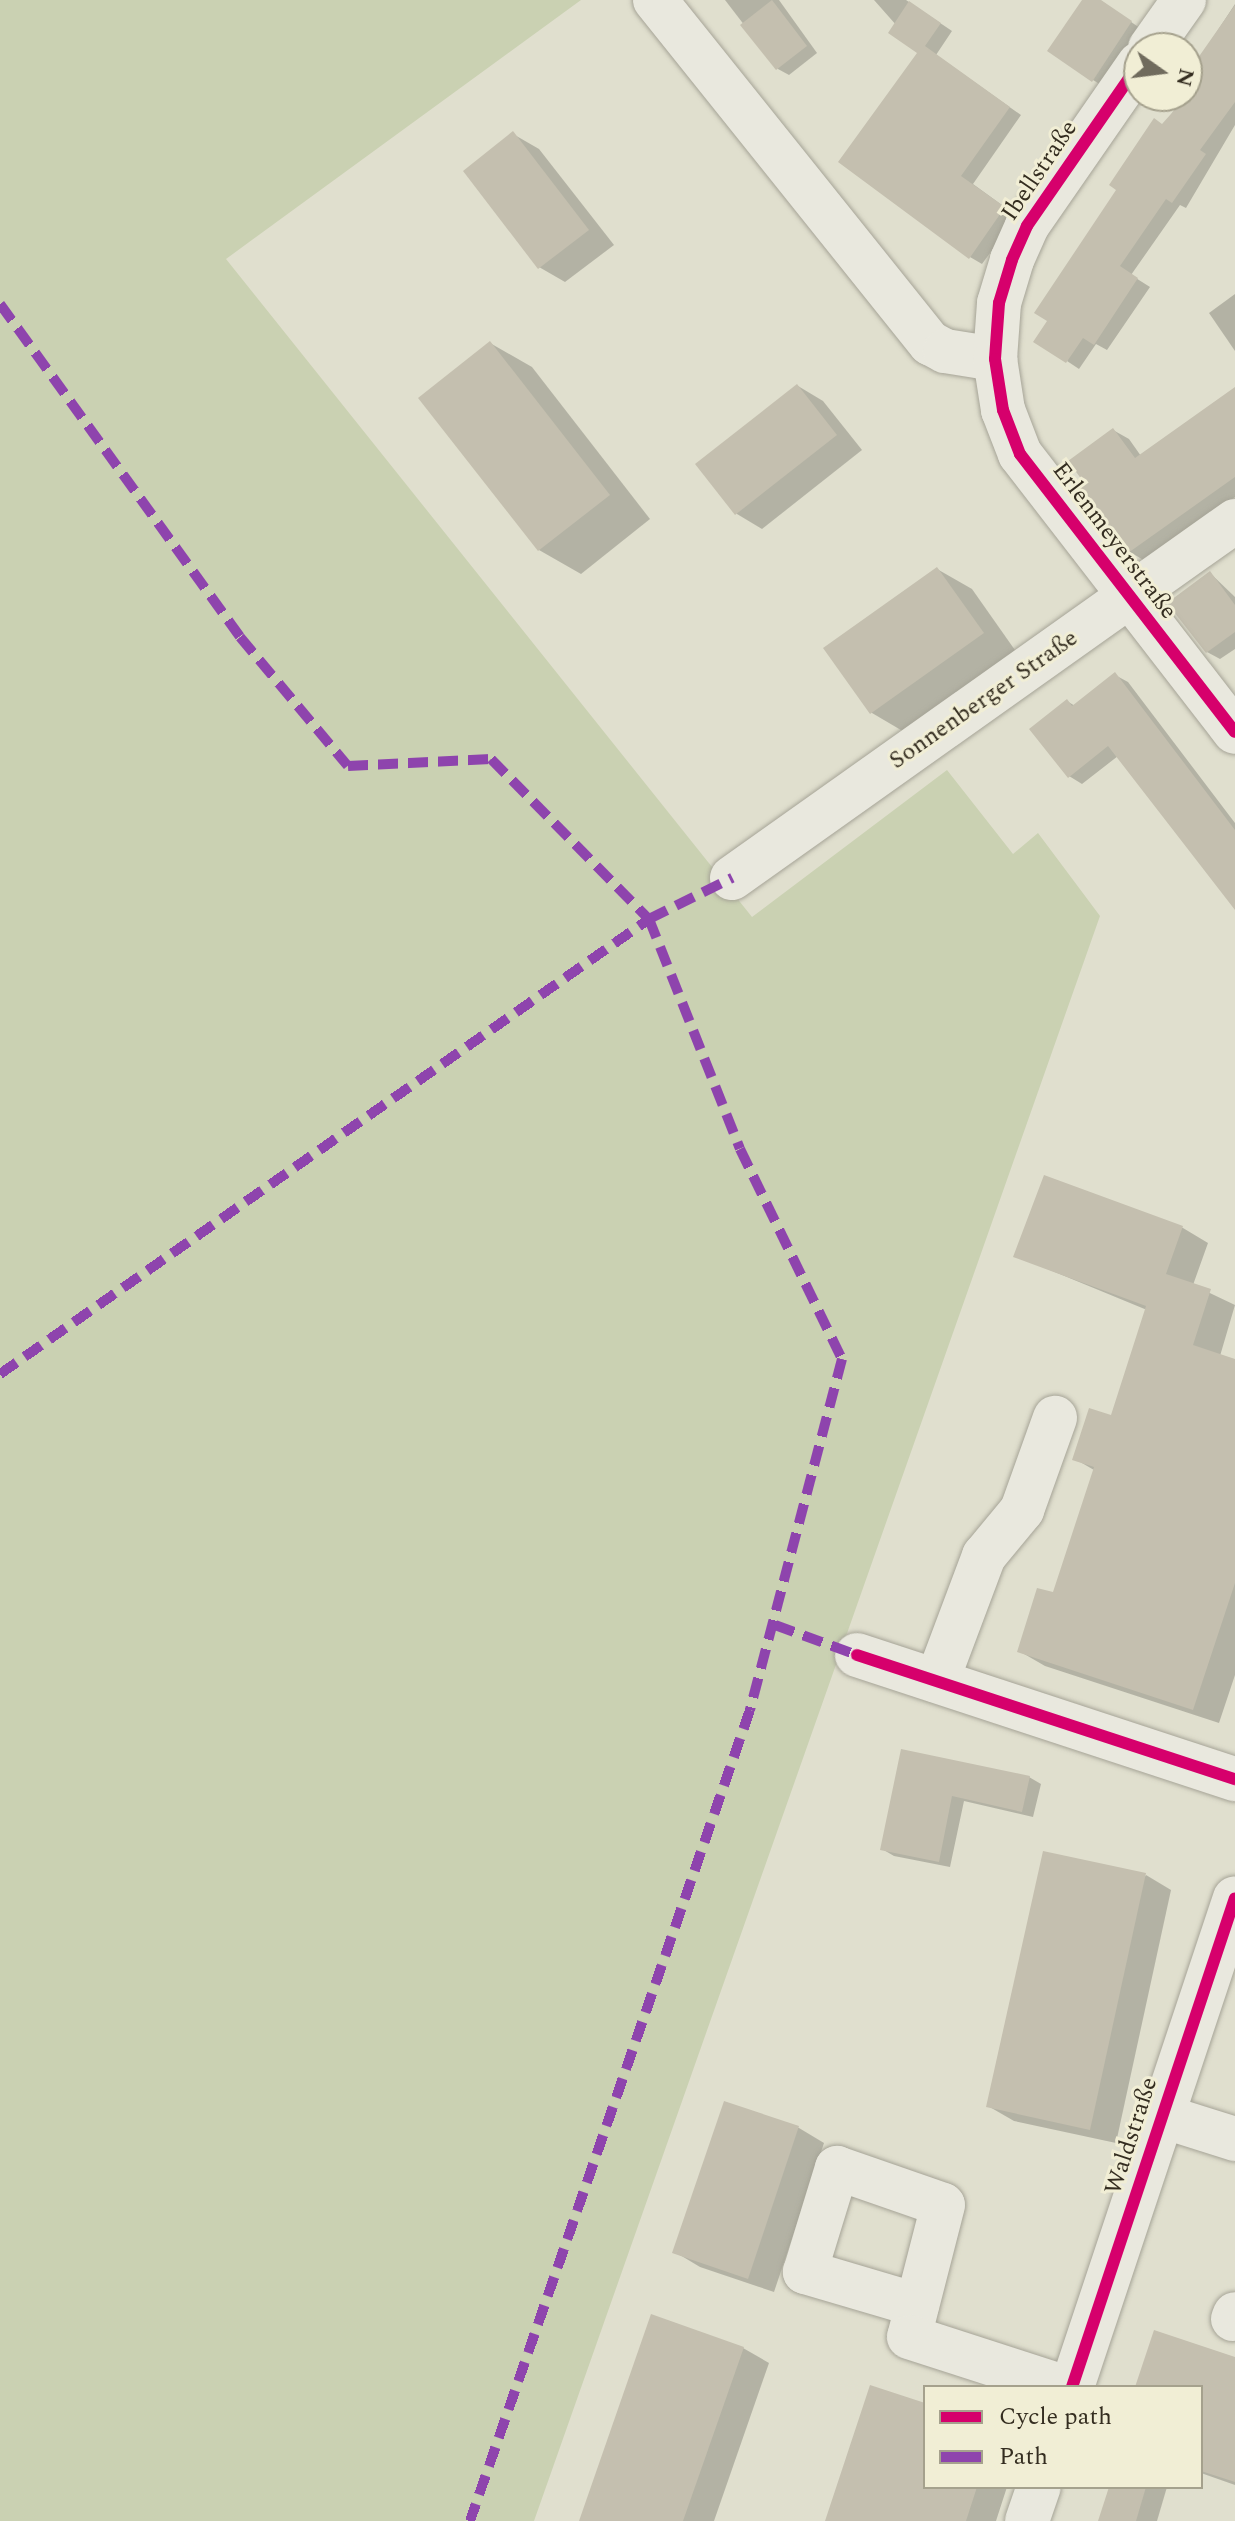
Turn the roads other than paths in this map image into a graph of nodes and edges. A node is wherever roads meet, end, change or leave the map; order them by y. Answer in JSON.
{"nodes":[{"id":1,"x":655,"y":0,"type":"edge"},
{"id":2,"x":1184,"y":0,"type":"edge"},
{"id":3,"x":1161,"y":32,"type":"edge"},
{"id":4,"x":1123,"y":87,"type":"edge"},
{"id":5,"x":995,"y":359,"type":"junction"},
{"id":6,"x":1235,"y":521,"type":"edge"},
{"id":7,"x":1128,"y":598,"type":"junction"},
{"id":8,"x":1235,"y":732,"type":"edge"},
{"id":9,"x":732,"y":878,"type":"dead end"},
{"id":10,"x":1055,"y":1418,"type":"dead end"},
{"id":11,"x":857,"y":1655,"type":"dead end"},
{"id":12,"x":937,"y":1681,"type":"junction"},
{"id":13,"x":1235,"y":1779,"type":"edge"},
{"id":14,"x":1235,"y":1898,"type":"edge"},
{"id":15,"x":1162,"y":2116,"type":"junction"},
{"id":16,"x":1235,"y":2139,"type":"edge"},
{"id":17,"x":917,"y":2305,"type":"dead end"},
{"id":18,"x":1058,"y":2385,"type":"edge"},
{"id":19,"x":1073,"y":2385,"type":"edge"},
{"id":20,"x":1038,"y":2489,"type":"edge"},
{"id":21,"x":1027,"y":2521,"type":"edge"}],
"edges":[{"from":1,"to":5,"type":"street"},
{"from":2,"to":3,"type":"street"},
{"from":4,"to":5,"type":"street","name":"Ibellstraße"},
{"from":5,"to":7,"type":"street","name":"Erlenmeyerstraße"},
{"from":6,"to":7,"type":"street","name":"Sonnenberger Straße"},
{"from":7,"to":8,"type":"street","name":"Erlenmeyerstraße"},
{"from":7,"to":9,"type":"street","name":"Sonnenberger Straße"},
{"from":10,"to":12,"type":"street"},
{"from":11,"to":12,"type":"street"},
{"from":12,"to":13,"type":"street"},
{"from":14,"to":15,"type":"street","name":"Waldstraße"},
{"from":15,"to":16,"type":"street"},
{"from":15,"to":19,"type":"street","name":"Waldstraße"},
{"from":17,"to":18,"type":"street"},
{"from":20,"to":21,"type":"street"}]}
